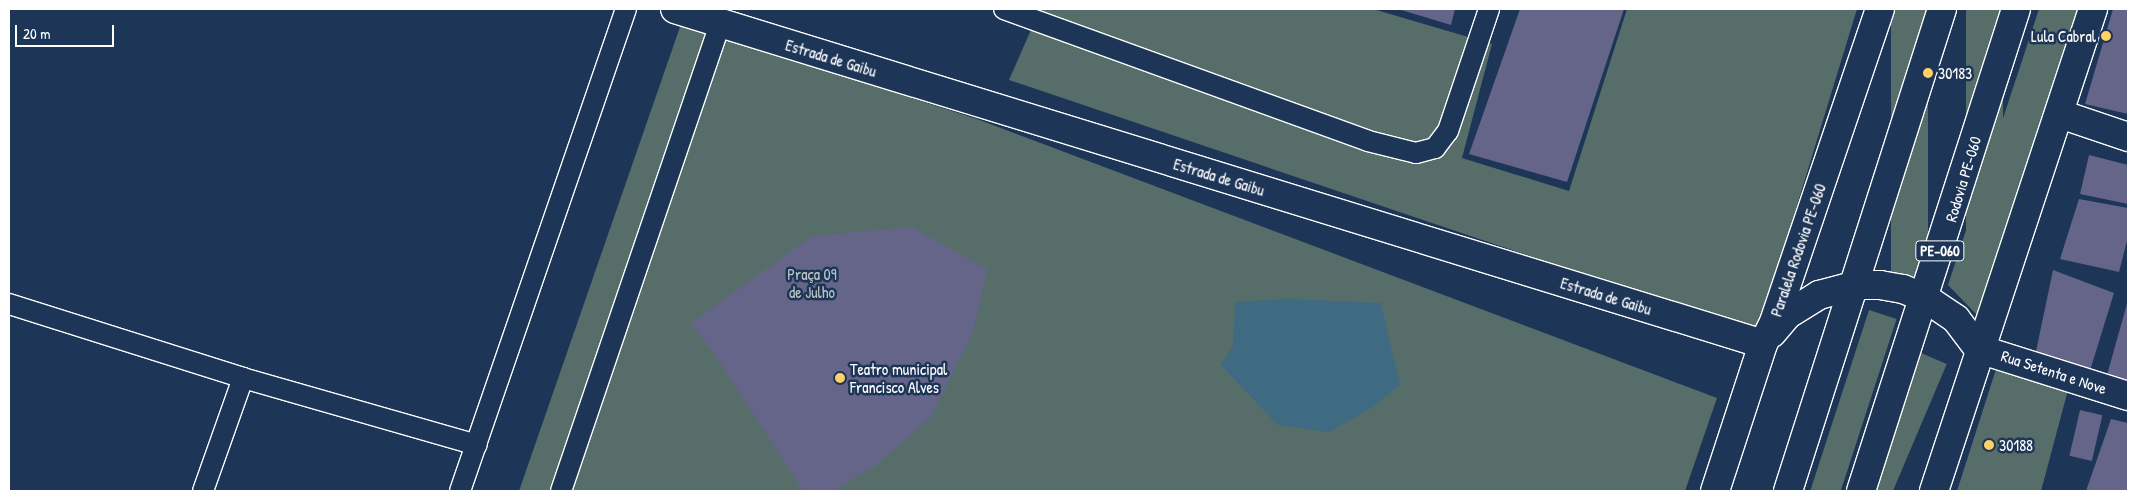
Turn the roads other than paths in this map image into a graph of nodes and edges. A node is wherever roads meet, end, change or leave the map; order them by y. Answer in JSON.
{"nodes":[{"id":1,"x":626,"y":9,"type":"edge"},
{"id":2,"x":675,"y":9,"type":"edge"},
{"id":3,"x":1004,"y":9,"type":"edge"},
{"id":4,"x":1489,"y":9,"type":"edge"},
{"id":5,"x":1880,"y":9,"type":"edge"},
{"id":6,"x":1942,"y":9,"type":"edge"},
{"id":7,"x":2016,"y":9,"type":"edge"},
{"id":8,"x":2094,"y":9,"type":"edge"},
{"id":9,"x":720,"y":25,"type":"junction"},
{"id":10,"x":2060,"y":114,"type":"junction"},
{"id":11,"x":2128,"y":137,"type":"edge"},
{"id":12,"x":1856,"y":285,"type":"junction"},
{"id":13,"x":1925,"y":298,"type":"junction"},
{"id":14,"x":9,"y":304,"type":"edge"},
{"id":15,"x":1763,"y":344,"type":"junction"},
{"id":16,"x":1979,"y":349,"type":"junction"},
{"id":17,"x":243,"y":378,"type":"junction"},
{"id":18,"x":2128,"y":396,"type":"edge"},
{"id":19,"x":477,"y":445,"type":"junction"},
{"id":20,"x":203,"y":491,"type":"edge"},
{"id":21,"x":460,"y":491,"type":"edge"},
{"id":22,"x":560,"y":491,"type":"edge"},
{"id":23,"x":1715,"y":491,"type":"edge"},
{"id":24,"x":1788,"y":491,"type":"edge"},
{"id":25,"x":1861,"y":491,"type":"edge"},
{"id":26,"x":1934,"y":491,"type":"edge"}],
"edges":[{"from":1,"to":19,"type":"lane"},
{"from":2,"to":9,"type":"main road","name":"Estrada de Gaibu"},
{"from":3,"to":4,"type":"lane"},
{"from":5,"to":15,"type":"main road","name":"Paralela Rodovia PE-060"},
{"from":6,"to":12,"type":"main road"},
{"from":7,"to":13,"type":"main road","name":"Rodovia PE-060","number":"PE-060"},
{"from":8,"to":10,"type":"main road"},
{"from":9,"to":15,"type":"main road","name":"Estrada de Gaibu"},
{"from":9,"to":22,"type":"lane"},
{"from":10,"to":11,"type":"main road"},
{"from":10,"to":16,"type":"main road"},
{"from":12,"to":13,"type":"main road"},
{"from":12,"to":15,"type":"main road"},
{"from":12,"to":24,"type":"main road"},
{"from":13,"to":16,"type":"main road"},
{"from":13,"to":25,"type":"main road","name":"Rodovia PE-060","number":"PE-060"},
{"from":14,"to":17,"type":"lane"},
{"from":15,"to":23,"type":"main road","name":"Paralela Rodovia PE-060"},
{"from":16,"to":18,"type":"main road","name":"Rua Setenta e Nove"},
{"from":16,"to":26,"type":"main road"},
{"from":17,"to":19,"type":"lane"},
{"from":17,"to":20,"type":"lane"},
{"from":19,"to":21,"type":"lane"}]}
